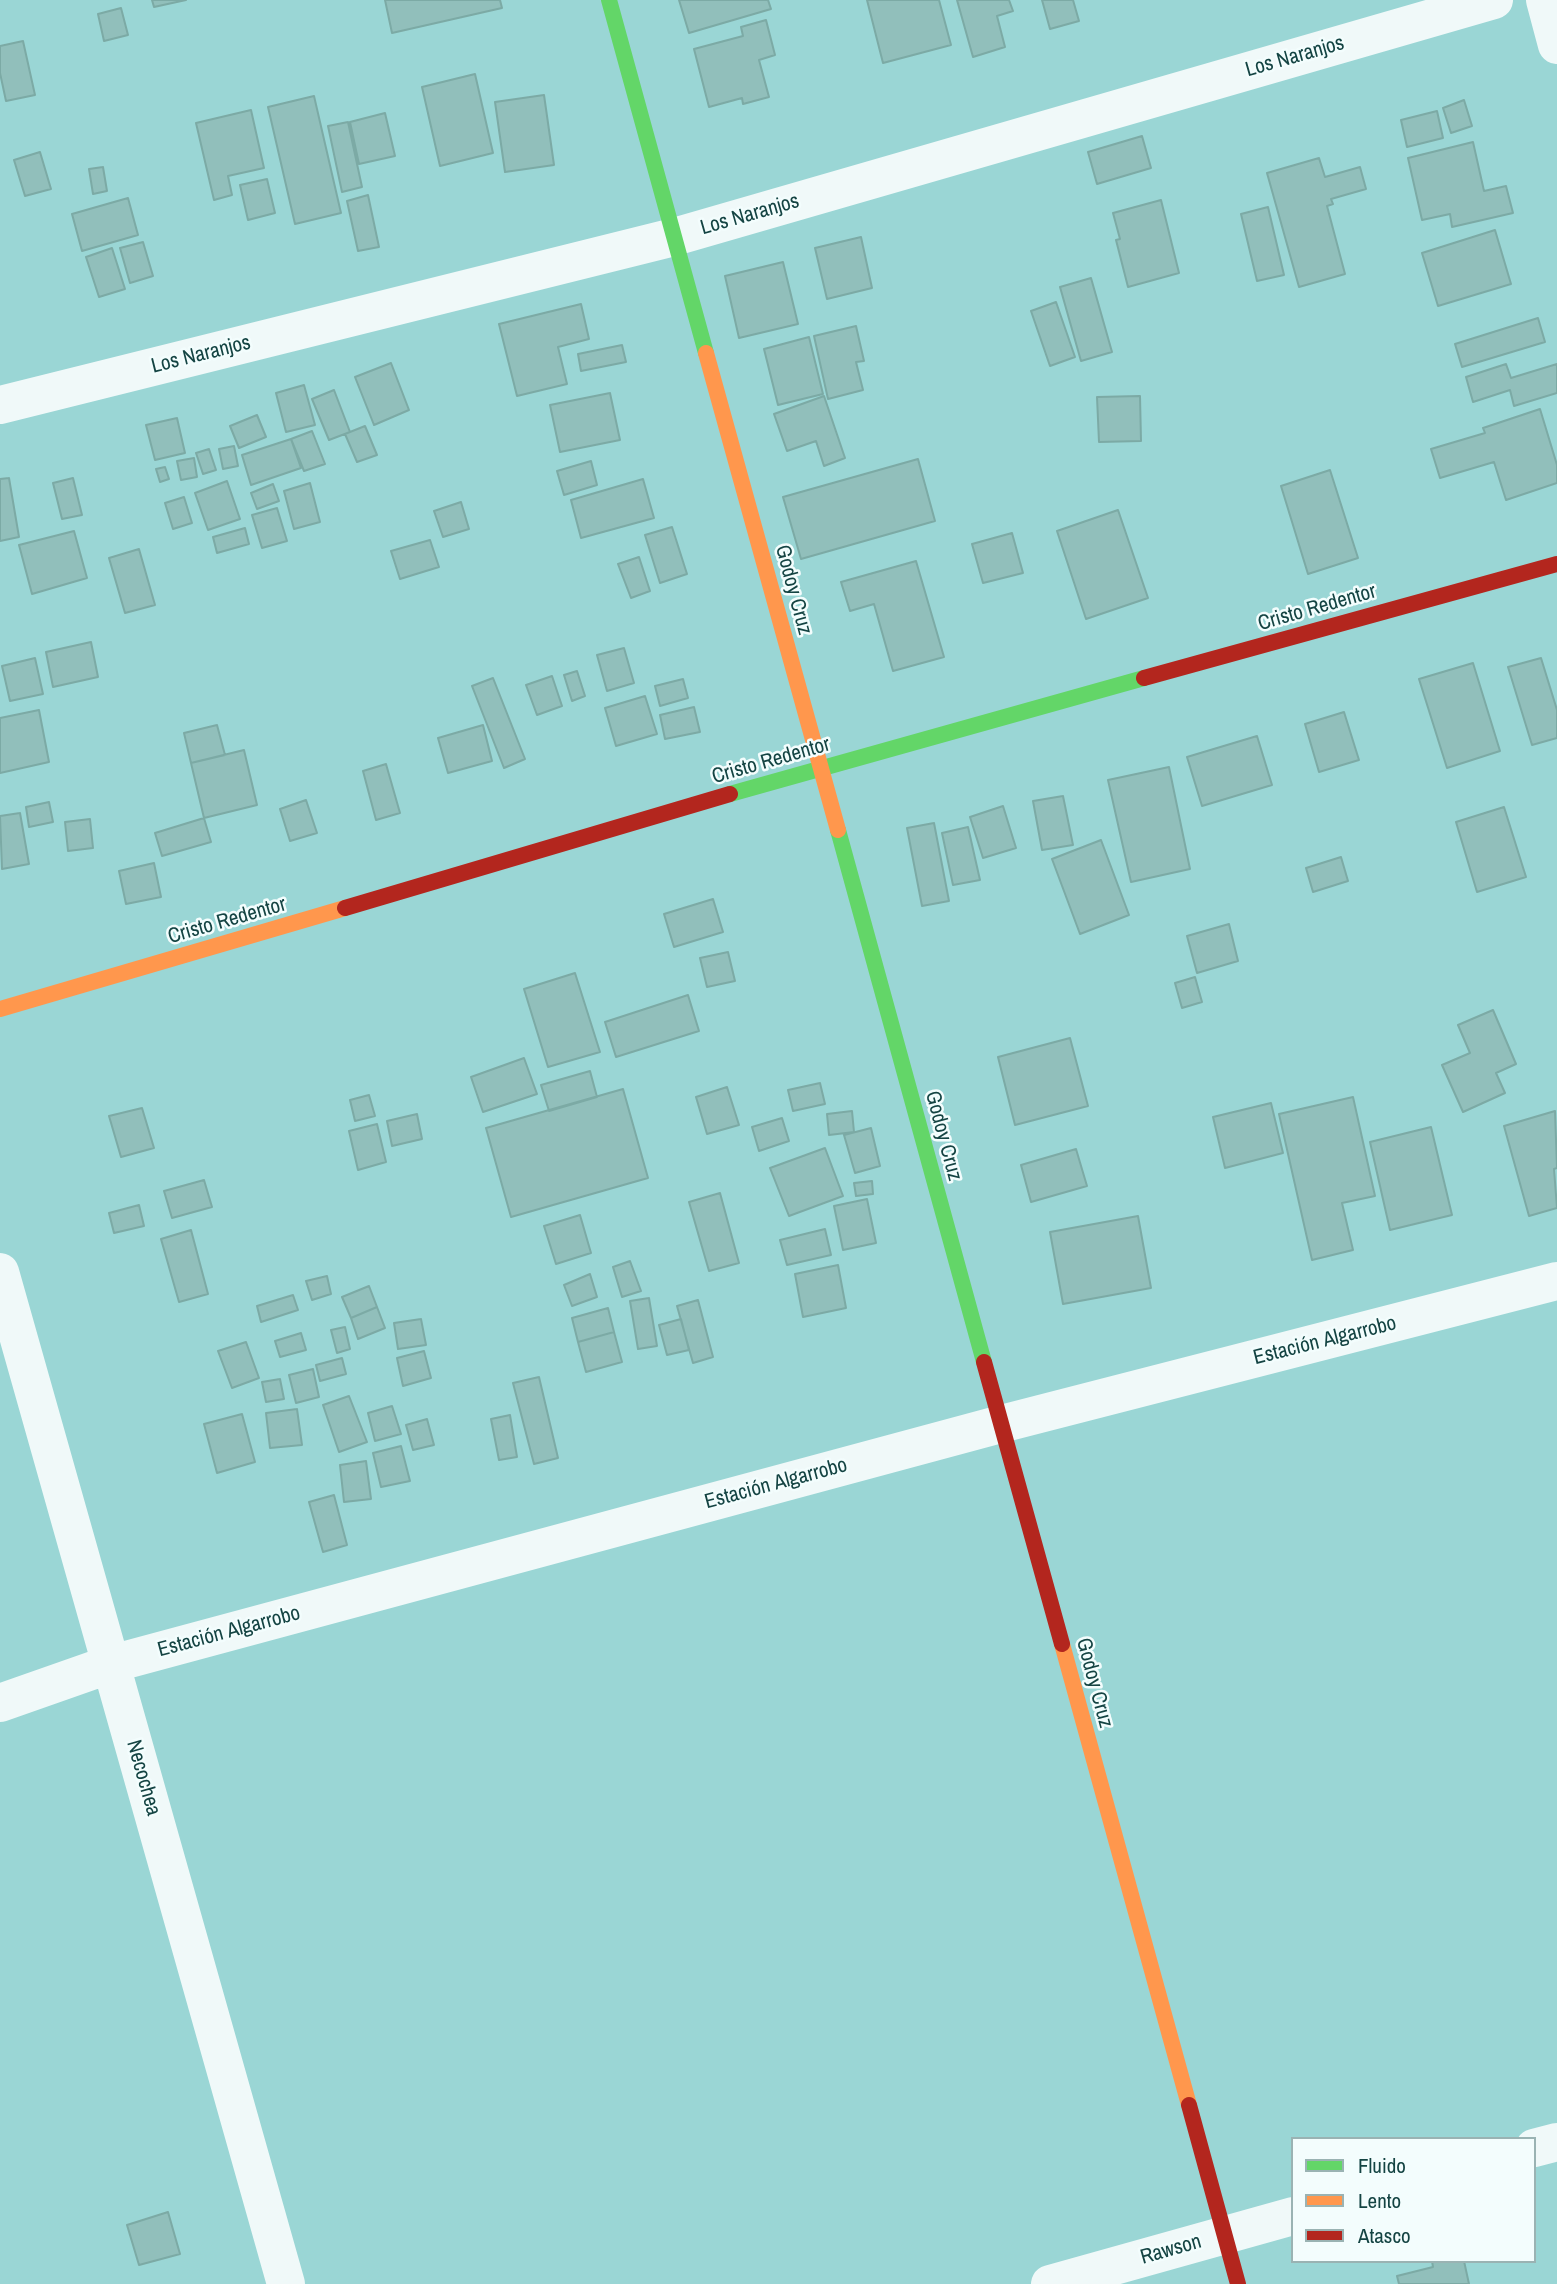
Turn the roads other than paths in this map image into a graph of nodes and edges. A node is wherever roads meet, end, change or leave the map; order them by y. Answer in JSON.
{"nodes":[{"id":1,"x":609,"y":0,"type":"edge"},
{"id":2,"x":1494,"y":0,"type":"edge"},
{"id":3,"x":1545,"y":0,"type":"edge"},
{"id":4,"x":1557,"y":45,"type":"edge"},
{"id":5,"x":674,"y":237,"type":"junction"},
{"id":6,"x":0,"y":405,"type":"edge"},
{"id":7,"x":1557,"y":564,"type":"edge"},
{"id":8,"x":820,"y":768,"type":"junction"},
{"id":9,"x":0,"y":1009,"type":"edge"},
{"id":10,"x":0,"y":1272,"type":"edge"},
{"id":11,"x":1557,"y":1281,"type":"edge"},
{"id":12,"x":1001,"y":1424,"type":"junction"},
{"id":13,"x":111,"y":1664,"type":"junction"},
{"id":14,"x":4,"y":1699,"type":"edge"},
{"id":15,"x":1557,"y":2142,"type":"edge"},
{"id":16,"x":1536,"y":2147,"type":"edge"},
{"id":17,"x":1291,"y":2217,"type":"edge"},
{"id":18,"x":1224,"y":2235,"type":"junction"},
{"id":19,"x":286,"y":2284,"type":"edge"},
{"id":20,"x":1050,"y":2284,"type":"edge"},
{"id":21,"x":1238,"y":2284,"type":"edge"}],
"edges":[{"from":1,"to":5,"type":"street","name":"Godoy Cruz"},
{"from":2,"to":5,"type":"street","name":"Los Naranjos"},
{"from":3,"to":4,"type":"street"},
{"from":5,"to":6,"type":"street","name":"Los Naranjos"},
{"from":5,"to":8,"type":"street","name":"Godoy Cruz"},
{"from":7,"to":8,"type":"street","name":"Cristo Redentor"},
{"from":8,"to":9,"type":"street","name":"Cristo Redentor"},
{"from":8,"to":12,"type":"street","name":"Godoy Cruz"},
{"from":10,"to":13,"type":"street","name":"Necochea"},
{"from":11,"to":12,"type":"street","name":"Estación Algarrobo"},
{"from":12,"to":13,"type":"street","name":"Estación Algarrobo"},
{"from":12,"to":18,"type":"street","name":"Godoy Cruz"},
{"from":13,"to":14,"type":"street","name":"Estación Algarrobo"},
{"from":13,"to":19,"type":"street","name":"Necochea"},
{"from":15,"to":16,"type":"street"},
{"from":17,"to":18,"type":"street","name":"Rawson"},
{"from":18,"to":20,"type":"street","name":"Rawson"},
{"from":18,"to":21,"type":"street","name":"Godoy Cruz"}]}
